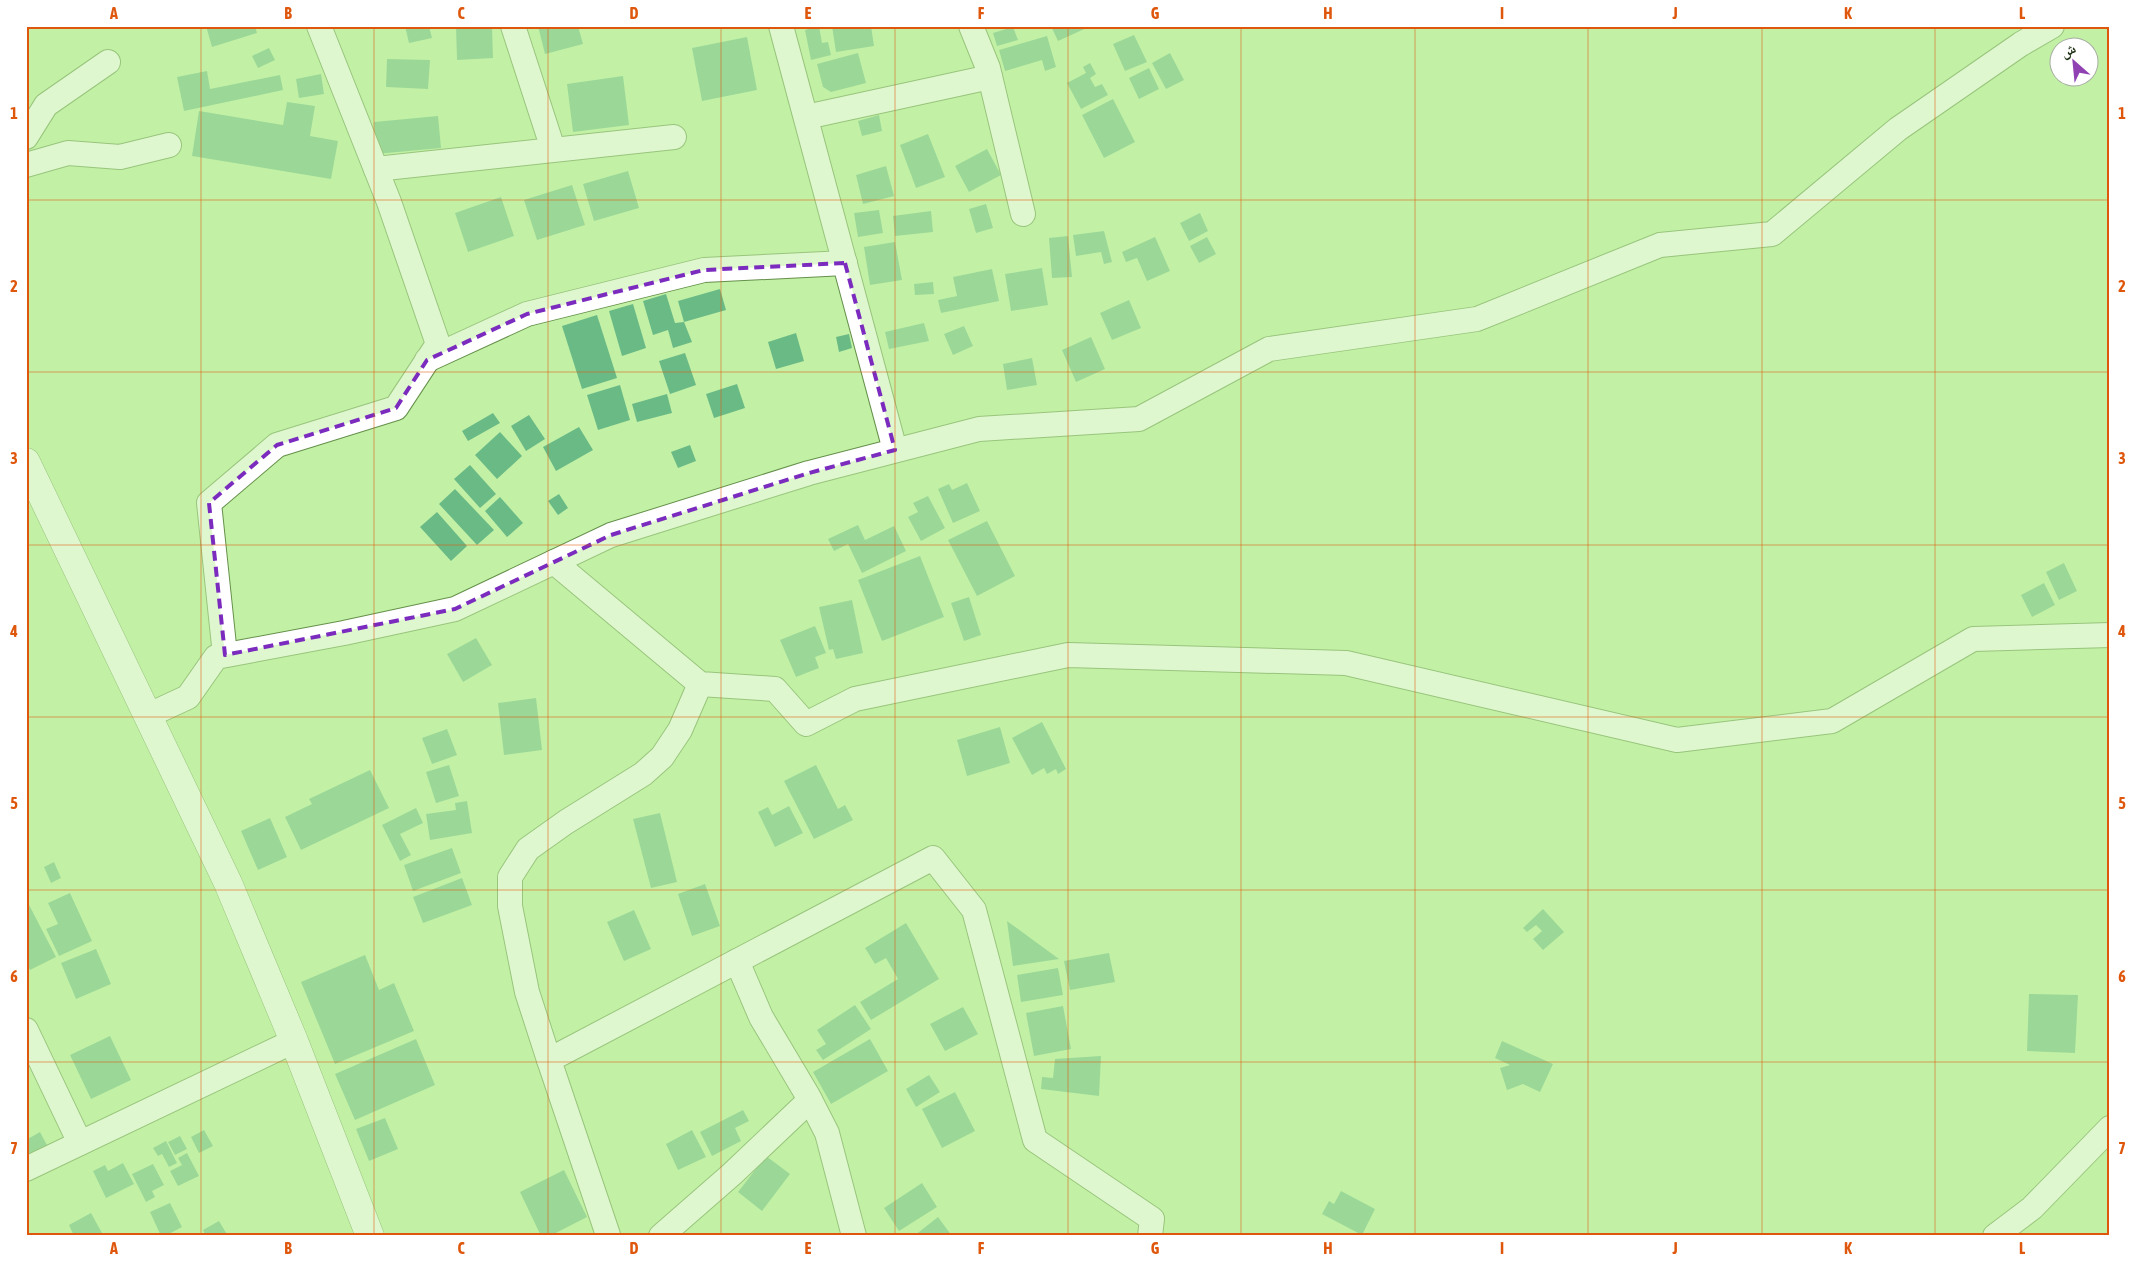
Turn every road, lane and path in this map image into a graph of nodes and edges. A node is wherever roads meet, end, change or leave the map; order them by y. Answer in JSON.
{"nodes":[{"id":1,"x":319,"y":26,"type":"edge"},
{"id":2,"x":513,"y":26,"type":"edge"},
{"id":3,"x":781,"y":26,"type":"edge"},
{"id":4,"x":971,"y":26,"type":"edge"},
{"id":5,"x":2052,"y":26,"type":"edge"},
{"id":6,"x":108,"y":62,"type":"dead end"},
{"id":7,"x":990,"y":77,"type":"junction"},
{"id":8,"x":806,"y":117,"type":"junction"},
{"id":9,"x":26,"y":137,"type":"edge"},
{"id":10,"x":674,"y":137,"type":"dead end"},
{"id":11,"x":169,"y":144,"type":"dead end"},
{"id":12,"x":553,"y":149,"type":"junction"},
{"id":13,"x":26,"y":164,"type":"edge"},
{"id":14,"x":376,"y":169,"type":"junction"},
{"id":15,"x":1023,"y":214,"type":"dead end"},
{"id":16,"x":845,"y":263,"type":"junction"},
{"id":17,"x":427,"y":360,"type":"junction"},
{"id":18,"x":895,"y":450,"type":"junction"},
{"id":19,"x":26,"y":462,"type":"edge"},
{"id":20,"x":554,"y":562,"type":"junction"},
{"id":21,"x":2110,"y":635,"type":"edge"},
{"id":22,"x":225,"y":655,"type":"junction"},
{"id":23,"x":700,"y":684,"type":"junction"},
{"id":24,"x":147,"y":716,"type":"junction"},
{"id":25,"x":737,"y":961,"type":"junction"},
{"id":26,"x":26,"y":1030,"type":"edge"},
{"id":27,"x":294,"y":1041,"type":"junction"},
{"id":28,"x":549,"y":1060,"type":"junction"},
{"id":29,"x":810,"y":1100,"type":"junction"},
{"id":30,"x":2110,"y":1128,"type":"edge"},
{"id":31,"x":80,"y":1143,"type":"junction"},
{"id":32,"x":26,"y":1169,"type":"edge"},
{"id":33,"x":370,"y":1236,"type":"edge"},
{"id":34,"x":606,"y":1236,"type":"edge"},
{"id":35,"x":661,"y":1236,"type":"edge"},
{"id":36,"x":854,"y":1236,"type":"edge"},
{"id":37,"x":1150,"y":1236,"type":"edge"},
{"id":38,"x":1996,"y":1236,"type":"edge"}],
"edges":[{"from":1,"to":14,"type":"street"},
{"from":2,"to":12,"type":"street"},
{"from":3,"to":8,"type":"street"},
{"from":4,"to":7,"type":"street"},
{"from":5,"to":18,"type":"street"},
{"from":6,"to":9,"type":"street"},
{"from":7,"to":8,"type":"street"},
{"from":7,"to":15,"type":"street"},
{"from":8,"to":16,"type":"street"},
{"from":10,"to":12,"type":"street"},
{"from":11,"to":13,"type":"street"},
{"from":12,"to":14,"type":"street"},
{"from":14,"to":17,"type":"street"},
{"from":16,"to":17,"type":"street"},
{"from":16,"to":18,"type":"street"},
{"from":17,"to":22,"type":"street"},
{"from":18,"to":20,"type":"street"},
{"from":19,"to":24,"type":"street"},
{"from":20,"to":22,"type":"street"},
{"from":20,"to":23,"type":"street"},
{"from":21,"to":23,"type":"street"},
{"from":22,"to":24,"type":"street"},
{"from":23,"to":28,"type":"street"},
{"from":24,"to":27,"type":"street"},
{"from":25,"to":28,"type":"street"},
{"from":25,"to":29,"type":"street"},
{"from":25,"to":37,"type":"street"},
{"from":26,"to":31,"type":"street"},
{"from":27,"to":31,"type":"street"},
{"from":27,"to":33,"type":"street"},
{"from":28,"to":34,"type":"street"},
{"from":29,"to":35,"type":"street"},
{"from":29,"to":36,"type":"street"},
{"from":30,"to":38,"type":"street"},
{"from":31,"to":32,"type":"street"}]}
